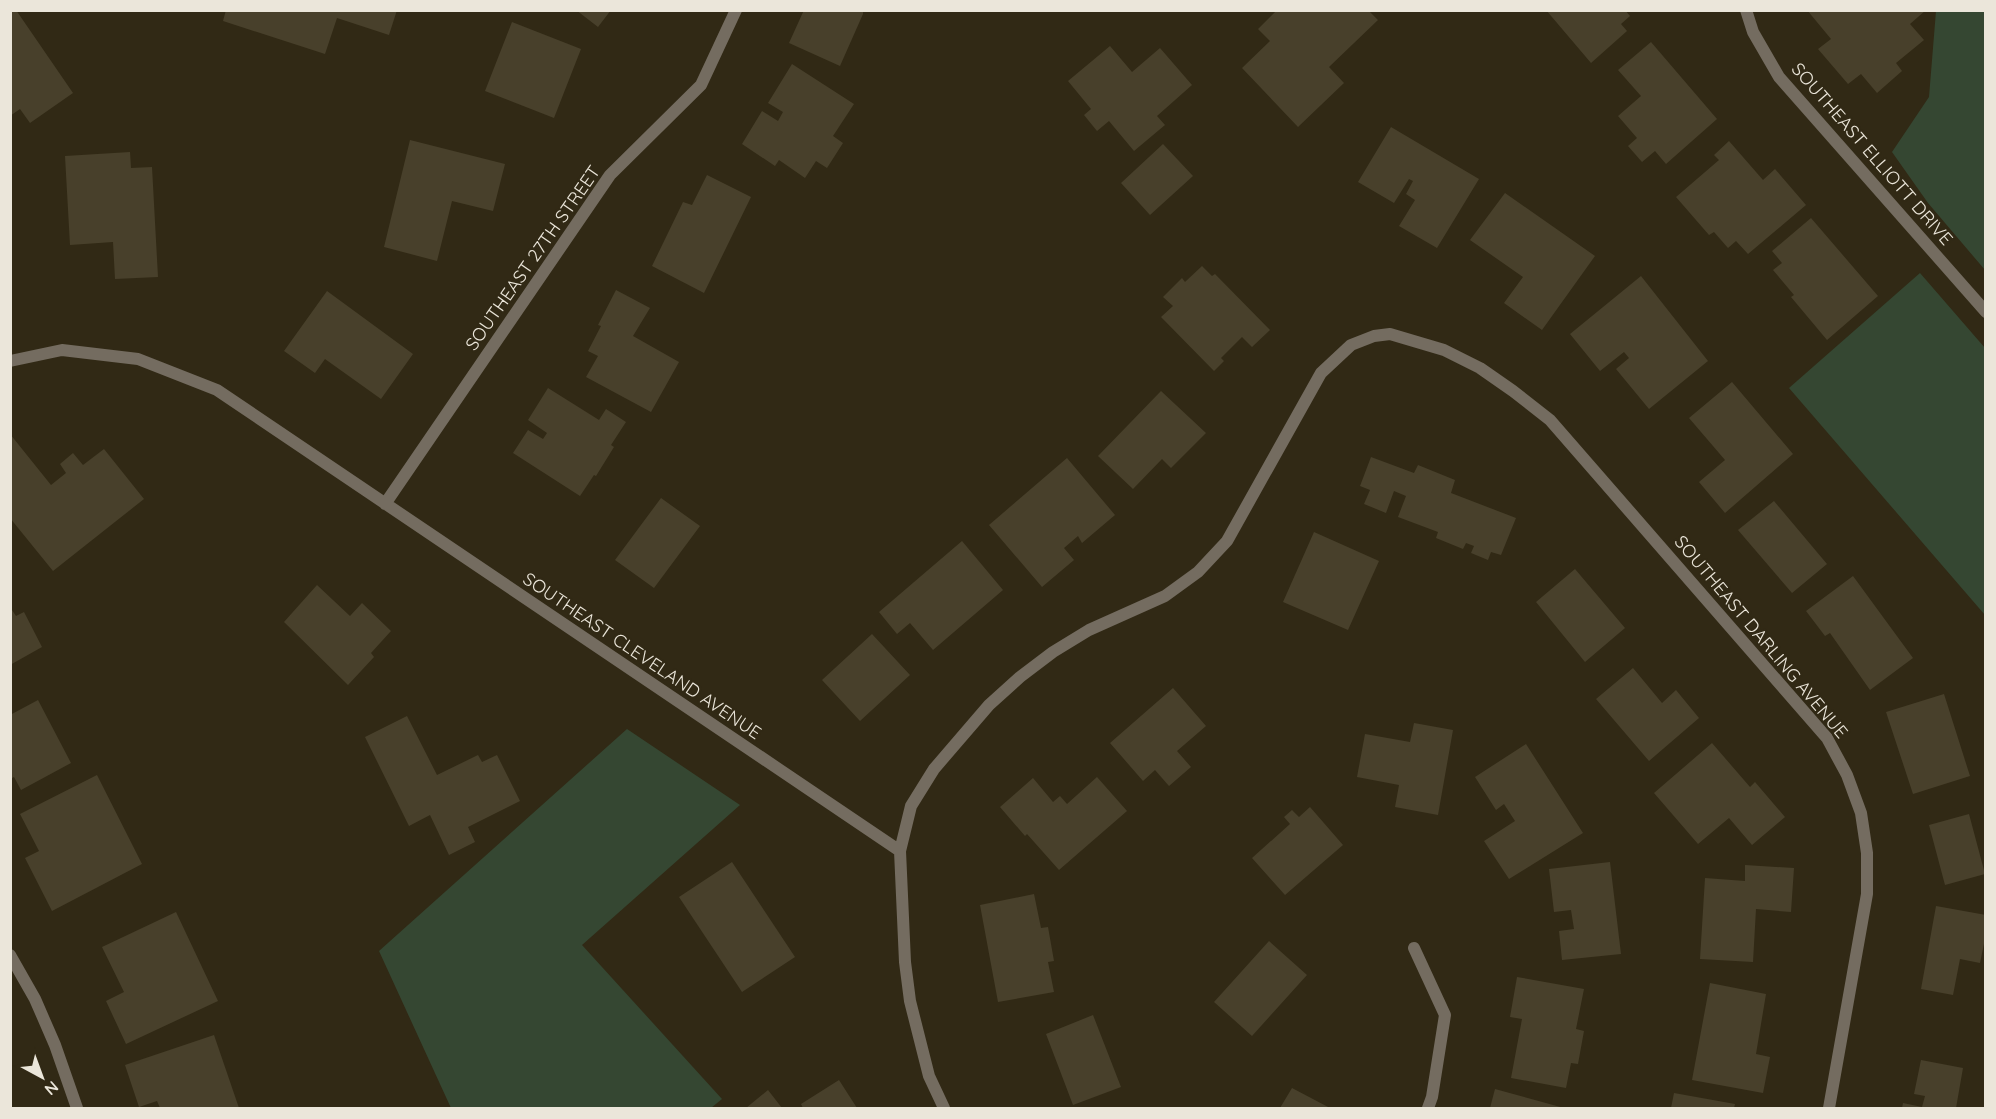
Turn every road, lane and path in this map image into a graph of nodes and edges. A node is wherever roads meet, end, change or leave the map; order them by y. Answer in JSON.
{"nodes":[{"id":1,"x":736,"y":10,"type":"edge"},
{"id":2,"x":1746,"y":10,"type":"edge"},
{"id":3,"x":1986,"y":312,"type":"edge"},
{"id":4,"x":10,"y":361,"type":"edge"},
{"id":5,"x":385,"y":504,"type":"junction"},
{"id":6,"x":900,"y":851,"type":"junction"},
{"id":7,"x":1414,"y":948,"type":"dead end"},
{"id":8,"x":10,"y":955,"type":"edge"},
{"id":9,"x":77,"y":1108,"type":"edge"},
{"id":10,"x":944,"y":1108,"type":"edge"},
{"id":11,"x":1428,"y":1108,"type":"edge"},
{"id":12,"x":1829,"y":1108,"type":"edge"}],
"edges":[{"from":1,"to":5,"type":"street","name":"SOUTHEAST 27TH STREET"},
{"from":2,"to":3,"type":"street","name":"SOUTHEAST ELLIOTT DRIVE"},
{"from":4,"to":5,"type":"street","name":"SOUTHEAST CLEVELAND AVENUE"},
{"from":5,"to":6,"type":"street","name":"SOUTHEAST CLEVELAND AVENUE"},
{"from":6,"to":10,"type":"street"},
{"from":6,"to":12,"type":"street","name":"SOUTHEAST DARLING AVENUE"},
{"from":7,"to":11,"type":"street"},
{"from":8,"to":9,"type":"street"}]}
